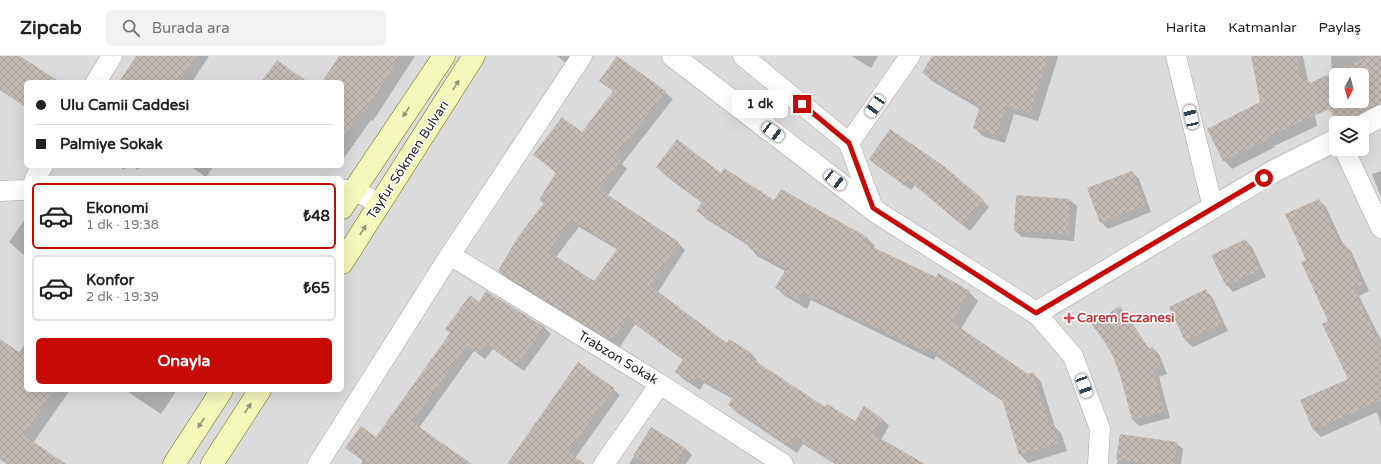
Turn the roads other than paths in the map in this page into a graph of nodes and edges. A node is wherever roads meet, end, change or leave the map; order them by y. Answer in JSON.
{"nodes":[{"id":1,"x":112,"y":56,"type":"edge"},
{"id":2,"x":444,"y":56,"type":"edge"},
{"id":3,"x":474,"y":56,"type":"edge"},
{"id":4,"x":582,"y":56,"type":"edge"},
{"id":5,"x":673,"y":56,"type":"edge"},
{"id":6,"x":743,"y":56,"type":"edge"},
{"id":7,"x":910,"y":56,"type":"edge"},
{"id":8,"x":1176,"y":56,"type":"edge"},
{"id":9,"x":97,"y":80,"type":"edge"},
{"id":10,"x":1381,"y":116,"type":"edge"},
{"id":11,"x":1369,"y":122,"type":"edge"},
{"id":12,"x":849,"y":143,"type":"junction"},
{"id":13,"x":1329,"y":144,"type":"edge"},
{"id":14,"x":1347,"y":156,"type":"edge"},
{"id":15,"x":24,"y":190,"type":"edge"},
{"id":16,"x":348,"y":190,"type":"edge"},
{"id":17,"x":0,"y":191,"type":"edge"},
{"id":18,"x":344,"y":202,"type":"edge"},
{"id":19,"x":380,"y":204,"type":"junction"},
{"id":20,"x":873,"y":208,"type":"junction"},
{"id":21,"x":1213,"y":208,"type":"junction"},
{"id":22,"x":1381,"y":228,"type":"edge"},
{"id":23,"x":450,"y":255,"type":"junction"},
{"id":24,"x":344,"y":260,"type":"edge"},
{"id":25,"x":1036,"y":313,"type":"junction"},
{"id":26,"x":660,"y":384,"type":"junction"},
{"id":27,"x":221,"y":392,"type":"edge"},
{"id":28,"x":259,"y":392,"type":"edge"},
{"id":29,"x":174,"y":464,"type":"edge"},
{"id":30,"x":212,"y":464,"type":"edge"},
{"id":31,"x":318,"y":464,"type":"edge"},
{"id":32,"x":604,"y":464,"type":"edge"},
{"id":33,"x":784,"y":464,"type":"edge"},
{"id":34,"x":1098,"y":464,"type":"edge"}],
"edges":[{"from":1,"to":9,"type":"street"},
{"from":2,"to":16,"type":"main road","name":"Tayfur Sökmen Bulvarı","one_way":true},
{"from":19,"to":3,"type":"main road","name":"Tayfur Sökmen Bulvarı","one_way":true},
{"from":4,"to":23,"type":"street"},
{"from":5,"to":20,"type":"street"},
{"from":6,"to":12,"type":"street"},
{"from":7,"to":12,"type":"street"},
{"from":8,"to":21,"type":"street"},
{"from":10,"to":11,"type":"street"},
{"from":12,"to":20,"type":"street"},
{"from":13,"to":21,"type":"street"},
{"from":14,"to":22,"type":"street"},
{"from":15,"to":17,"type":"street"},
{"from":16,"to":18,"type":"main road","name":"Tayfur Sökmen Bulvarı"},
{"from":16,"to":19,"type":"street"},
{"from":24,"to":19,"type":"main road","name":"Tayfur Sökmen Bulvarı","one_way":true},
{"from":20,"to":25,"type":"street"},
{"from":21,"to":25,"type":"street"},
{"from":23,"to":26,"type":"street","name":"Trabzon Sokak"},
{"from":23,"to":31,"type":"street"},
{"from":25,"to":34,"type":"street"},
{"from":26,"to":32,"type":"street"},
{"from":26,"to":33,"type":"street","name":"Trabzon Sokak"},
{"from":27,"to":29,"type":"main road","one_way":true},
{"from":30,"to":28,"type":"main road","one_way":true}]}
